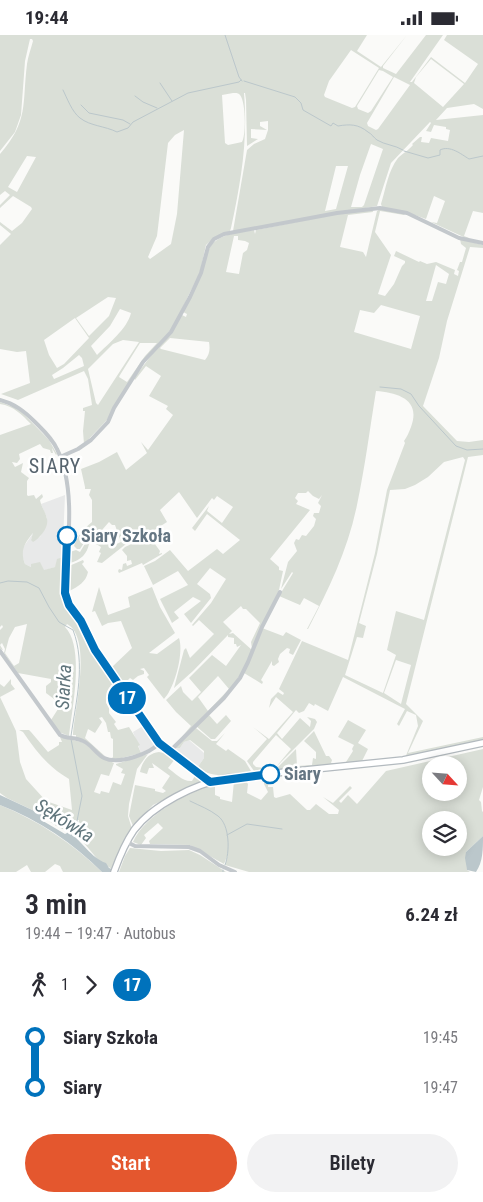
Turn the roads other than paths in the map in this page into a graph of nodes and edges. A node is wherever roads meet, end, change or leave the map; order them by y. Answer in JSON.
{"nodes":[{"id":1,"x":483,"y":243,"type":"edge"},
{"id":2,"x":0,"y":400,"type":"edge"},
{"id":3,"x":60,"y":457,"type":"junction"},
{"id":4,"x":280,"y":592,"type":"dead end"},
{"id":5,"x":0,"y":651,"type":"edge"},
{"id":6,"x":159,"y":743,"type":"junction"},
{"id":7,"x":483,"y":743,"type":"edge"},
{"id":8,"x":169,"y":752,"type":"junction"},
{"id":9,"x":210,"y":782,"type":"junction"},
{"id":10,"x":127,"y":842,"type":"junction"},
{"id":11,"x":114,"y":872,"type":"edge"},
{"id":12,"x":235,"y":872,"type":"edge"}],
"edges":[{"from":1,"to":3,"type":"street"},
{"from":2,"to":3,"type":"street"},
{"from":3,"to":6,"type":"street"},
{"from":4,"to":8,"type":"street"},
{"from":5,"to":6,"type":"street"},
{"from":6,"to":8,"type":"street"},
{"from":7,"to":9,"type":"main road"},
{"from":8,"to":9,"type":"street"},
{"from":9,"to":10,"type":"main road"},
{"from":10,"to":11,"type":"main road"},
{"from":10,"to":12,"type":"street"}]}
